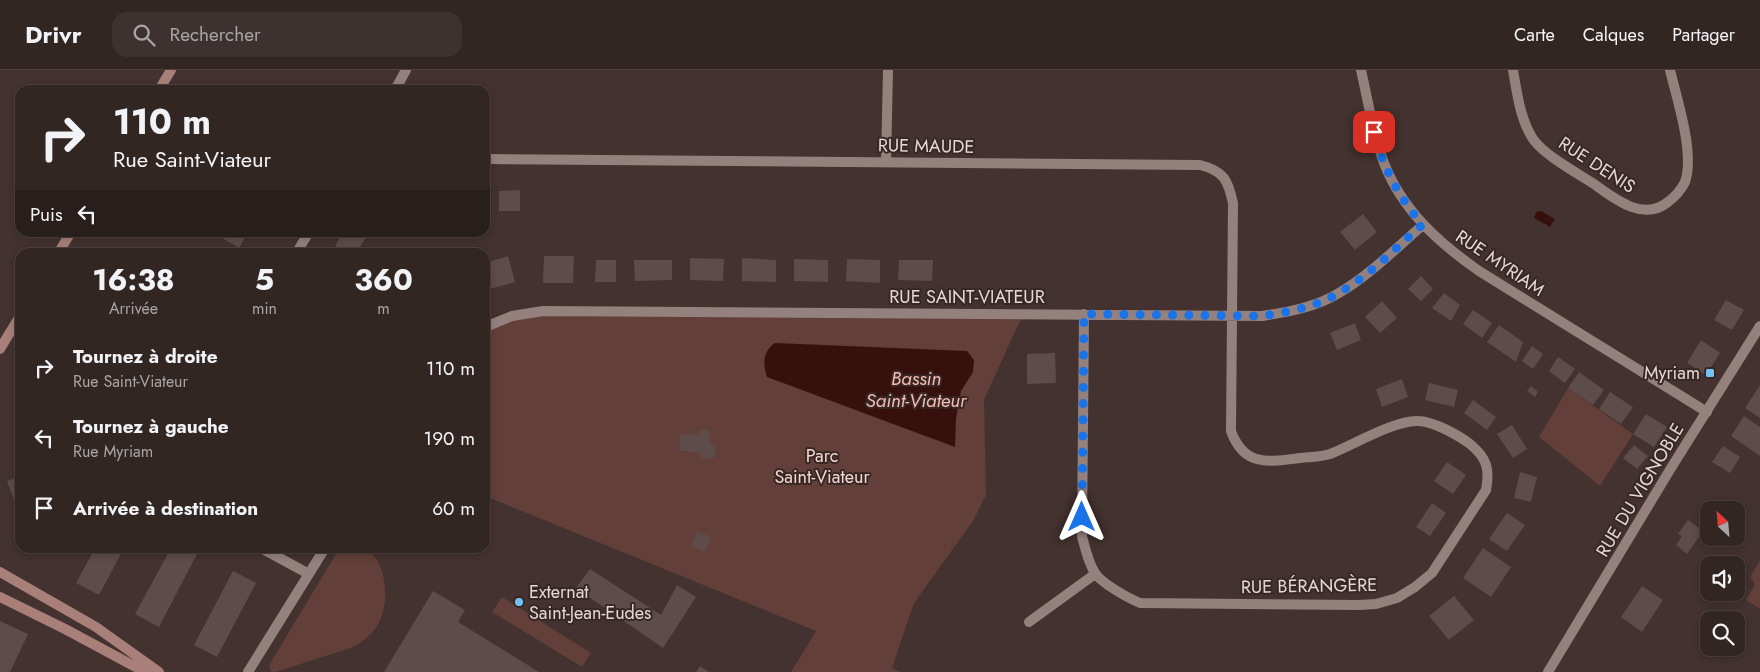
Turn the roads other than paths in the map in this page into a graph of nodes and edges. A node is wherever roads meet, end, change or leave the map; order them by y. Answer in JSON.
{"nodes":[{"id":1,"x":171,"y":70,"type":"edge"},
{"id":2,"x":406,"y":70,"type":"edge"},
{"id":3,"x":888,"y":70,"type":"edge"},
{"id":4,"x":1362,"y":70,"type":"edge"},
{"id":5,"x":1513,"y":70,"type":"edge"},
{"id":6,"x":1670,"y":70,"type":"edge"},
{"id":7,"x":162,"y":85,"type":"edge"},
{"id":8,"x":398,"y":85,"type":"edge"},
{"id":9,"x":490,"y":159,"type":"edge"},
{"id":10,"x":886,"y":162,"type":"junction"},
{"id":11,"x":1422,"y":225,"type":"junction"},
{"id":12,"x":68,"y":237,"type":"edge"},
{"id":13,"x":306,"y":237,"type":"edge"},
{"id":14,"x":61,"y":248,"type":"edge"},
{"id":15,"x":299,"y":248,"type":"edge"},
{"id":16,"x":1084,"y":314,"type":"junction"},
{"id":17,"x":1232,"y":315,"type":"junction"},
{"id":18,"x":15,"y":324,"type":"edge"},
{"id":19,"x":490,"y":325,"type":"edge"},
{"id":20,"x":1760,"y":326,"type":"edge"},
{"id":21,"x":0,"y":349,"type":"edge"},
{"id":22,"x":1707,"y":412,"type":"junction"},
{"id":23,"x":270,"y":553,"type":"edge"},
{"id":24,"x":322,"y":553,"type":"edge"},
{"id":25,"x":0,"y":572,"type":"edge"},
{"id":26,"x":309,"y":574,"type":"junction"},
{"id":27,"x":1095,"y":574,"type":"junction"},
{"id":28,"x":0,"y":597,"type":"edge"},
{"id":29,"x":1029,"y":622,"type":"dead end"},
{"id":30,"x":145,"y":672,"type":"edge"},
{"id":31,"x":159,"y":672,"type":"edge"},
{"id":32,"x":248,"y":672,"type":"edge"},
{"id":33,"x":1548,"y":672,"type":"edge"}],
"edges":[{"from":1,"to":7,"type":"main road"},
{"from":2,"to":8,"type":"street"},
{"from":3,"to":10,"type":"street"},
{"from":4,"to":11,"type":"street","name":"RUE MYRIAM"},
{"from":5,"to":6,"type":"street","name":"RUE DENIS"},
{"from":9,"to":10,"type":"street","name":"RUE MAUDE"},
{"from":10,"to":17,"type":"street","name":"RUE MAUDE"},
{"from":11,"to":17,"type":"street","name":"RUE SAINT-VIATEUR"},
{"from":11,"to":22,"type":"street","name":"RUE MYRIAM"},
{"from":12,"to":14,"type":"main road"},
{"from":13,"to":15,"type":"street"},
{"from":16,"to":17,"type":"street","name":"RUE SAINT-VIATEUR"},
{"from":16,"to":19,"type":"street","name":"RUE SAINT-VIATEUR"},
{"from":16,"to":27,"type":"street","name":"RUE BÉRANGÈRE"},
{"from":17,"to":27,"type":"street","name":"RUE BÉRANGÈRE"},
{"from":18,"to":21,"type":"main road"},
{"from":20,"to":22,"type":"street","name":"RUE DU VIGNOBLE"},
{"from":22,"to":33,"type":"street","name":"RUE DU VIGNOBLE"},
{"from":23,"to":26,"type":"street"},
{"from":24,"to":26,"type":"street"},
{"from":25,"to":31,"type":"main road"},
{"from":26,"to":32,"type":"street"},
{"from":27,"to":29,"type":"street"},
{"from":28,"to":30,"type":"main road"}]}
